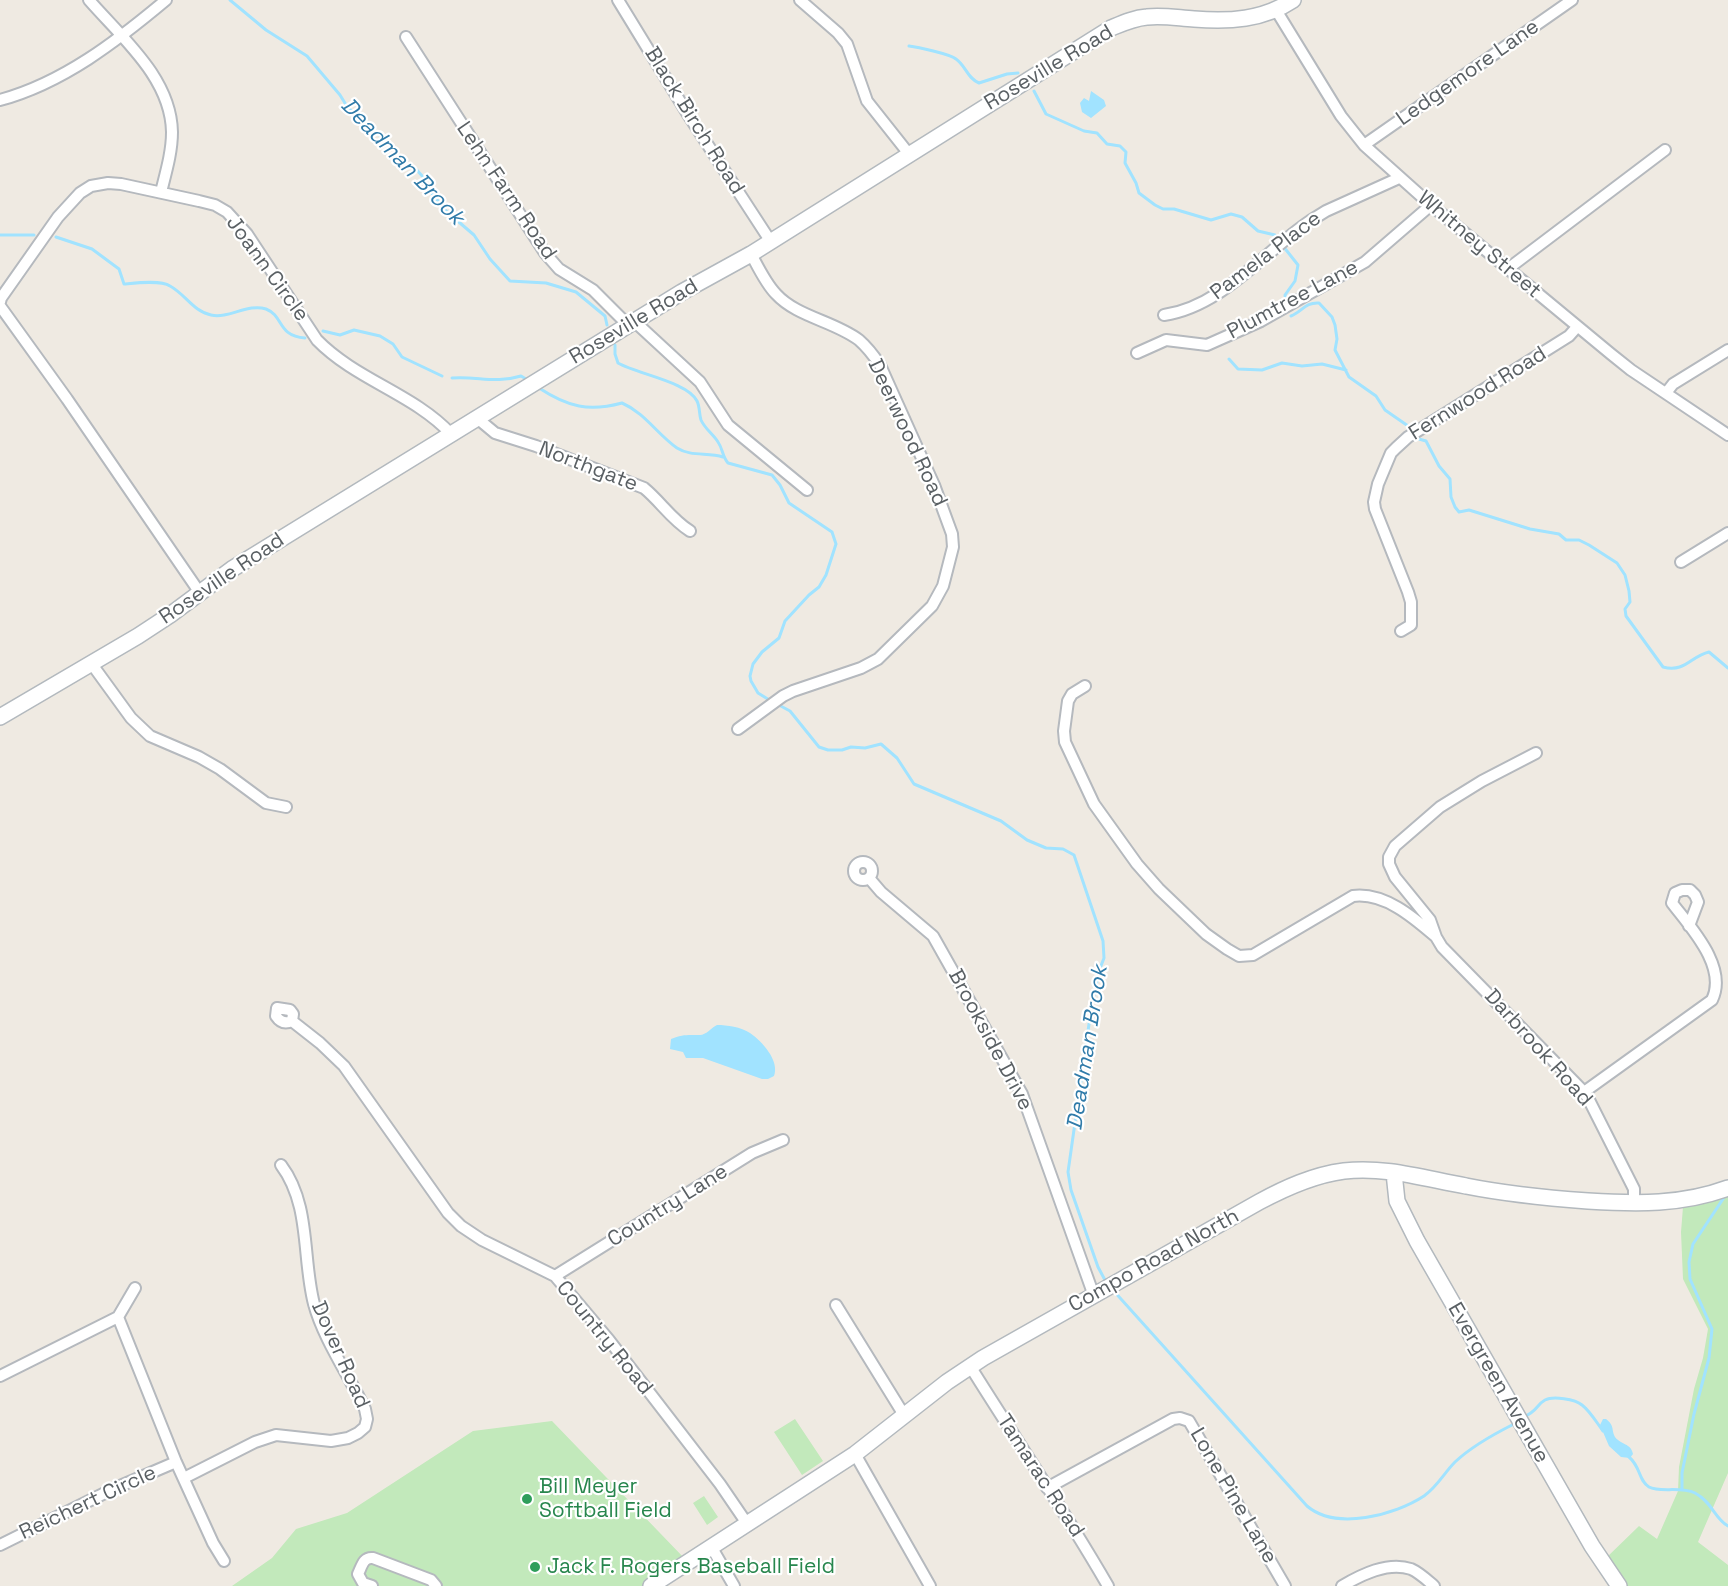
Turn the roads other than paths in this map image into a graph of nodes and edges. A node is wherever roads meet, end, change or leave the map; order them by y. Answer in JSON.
{"nodes":[{"id":1,"x":89,"y":0,"type":"edge"},
{"id":2,"x":166,"y":0,"type":"edge"},
{"id":3,"x":618,"y":0,"type":"edge"},
{"id":4,"x":800,"y":0,"type":"edge"},
{"id":5,"x":1293,"y":0,"type":"edge"},
{"id":6,"x":1572,"y":0,"type":"edge"},
{"id":7,"x":1276,"y":10,"type":"junction"},
{"id":8,"x":121,"y":37,"type":"junction"},
{"id":9,"x":406,"y":37,"type":"dead end"},
{"id":10,"x":0,"y":100,"type":"edge"},
{"id":11,"x":1364,"y":145,"type":"junction"},
{"id":12,"x":1665,"y":150,"type":"dead end"},
{"id":13,"x":909,"y":154,"type":"junction"},
{"id":14,"x":1399,"y":178,"type":"junction"},
{"id":15,"x":161,"y":192,"type":"junction"},
{"id":16,"x":1431,"y":205,"type":"junction"},
{"id":17,"x":771,"y":242,"type":"junction"},
{"id":18,"x":751,"y":254,"type":"junction"},
{"id":19,"x":1509,"y":268,"type":"junction"},
{"id":20,"x":0,"y":304,"type":"edge"},
{"id":21,"x":1164,"y":315,"type":"dead end"},
{"id":22,"x":631,"y":323,"type":"junction"},
{"id":23,"x":1577,"y":327,"type":"junction"},
{"id":24,"x":1728,"y":350,"type":"edge"},
{"id":25,"x":1137,"y":353,"type":"dead end"},
{"id":26,"x":1666,"y":393,"type":"junction"},
{"id":27,"x":477,"y":418,"type":"junction"},
{"id":28,"x":451,"y":434,"type":"junction"},
{"id":29,"x":1728,"y":435,"type":"edge"},
{"id":30,"x":807,"y":490,"type":"dead end"},
{"id":31,"x":690,"y":531,"type":"dead end"},
{"id":32,"x":1728,"y":533,"type":"edge"},
{"id":33,"x":1681,"y":562,"type":"dead end"},
{"id":34,"x":200,"y":593,"type":"junction"},
{"id":35,"x":1401,"y":631,"type":"dead end"},
{"id":36,"x":91,"y":663,"type":"junction"},
{"id":37,"x":1084,"y":686,"type":"dead end"},
{"id":38,"x":0,"y":717,"type":"edge"},
{"id":39,"x":738,"y":729,"type":"dead end"},
{"id":40,"x":1536,"y":753,"type":"dead end"},
{"id":41,"x":286,"y":807,"type":"dead end"},
{"id":42,"x":869,"y":878,"type":"dead end"},
{"id":43,"x":1689,"y":926,"type":"dead end"},
{"id":44,"x":1436,"y":937,"type":"junction"},
{"id":45,"x":292,"y":1022,"type":"dead end"},
{"id":46,"x":1584,"y":1092,"type":"junction"},
{"id":47,"x":783,"y":1140,"type":"dead end"},
{"id":48,"x":281,"y":1166,"type":"dead end"},
{"id":49,"x":1395,"y":1173,"type":"junction"},
{"id":50,"x":1728,"y":1188,"type":"edge"},
{"id":51,"x":1634,"y":1203,"type":"junction"},
{"id":52,"x":555,"y":1276,"type":"junction"},
{"id":53,"x":135,"y":1288,"type":"dead end"},
{"id":54,"x":1104,"y":1290,"type":"junction"},
{"id":55,"x":836,"y":1305,"type":"dead end"},
{"id":56,"x":118,"y":1317,"type":"junction"},
{"id":57,"x":970,"y":1366,"type":"junction"},
{"id":58,"x":0,"y":1376,"type":"edge"},
{"id":59,"x":904,"y":1415,"type":"junction"},
{"id":60,"x":855,"y":1454,"type":"junction"},
{"id":61,"x":176,"y":1462,"type":"junction"},
{"id":62,"x":184,"y":1478,"type":"junction"},
{"id":63,"x":1047,"y":1488,"type":"junction"},
{"id":64,"x":748,"y":1525,"type":"junction"},
{"id":65,"x":0,"y":1545,"type":"edge"},
{"id":66,"x":712,"y":1548,"type":"junction"},
{"id":67,"x":224,"y":1561,"type":"dead end"},
{"id":68,"x":372,"y":1586,"type":"edge"},
{"id":69,"x":436,"y":1586,"type":"edge"},
{"id":70,"x":651,"y":1586,"type":"edge"},
{"id":71,"x":734,"y":1586,"type":"edge"},
{"id":72,"x":930,"y":1586,"type":"edge"},
{"id":73,"x":1108,"y":1586,"type":"edge"},
{"id":74,"x":1285,"y":1586,"type":"edge"},
{"id":75,"x":1342,"y":1586,"type":"edge"},
{"id":76,"x":1434,"y":1586,"type":"edge"},
{"id":77,"x":1619,"y":1586,"type":"edge"}],
"edges":[{"from":1,"to":8,"type":"street"},
{"from":2,"to":8,"type":"street"},
{"from":3,"to":17,"type":"street","name":"Black Birch Road"},
{"from":4,"to":13,"type":"street"},
{"from":5,"to":7,"type":"main road","name":"Roseville Road"},
{"from":6,"to":11,"type":"street","name":"Ledgemore Lane"},
{"from":7,"to":11,"type":"street","name":"Whitney Street"},
{"from":7,"to":13,"type":"main road","name":"Roseville Road"},
{"from":8,"to":10,"type":"street"},
{"from":8,"to":15,"type":"street"},
{"from":9,"to":22,"type":"street","name":"Lehn Farm Road"},
{"from":11,"to":14,"type":"street","name":"Whitney Street"},
{"from":12,"to":19,"type":"street"},
{"from":13,"to":17,"type":"main road","name":"Roseville Road"},
{"from":14,"to":16,"type":"street","name":"Whitney Street"},
{"from":14,"to":21,"type":"street","name":"Pamela Place"},
{"from":15,"to":20,"type":"street","name":"Joann Circle"},
{"from":15,"to":28,"type":"street","name":"Joann Circle"},
{"from":16,"to":19,"type":"street","name":"Whitney Street"},
{"from":16,"to":25,"type":"street","name":"Plumtree Lane"},
{"from":17,"to":18,"type":"main road","name":"Roseville Road"},
{"from":18,"to":22,"type":"main road","name":"Roseville Road"},
{"from":18,"to":39,"type":"street","name":"Deerwood Road"},
{"from":19,"to":23,"type":"street","name":"Whitney Street"},
{"from":20,"to":34,"type":"street","name":"Joann Circle"},
{"from":22,"to":27,"type":"main road","name":"Roseville Road"},
{"from":22,"to":30,"type":"street","name":"Lehn Farm Road"},
{"from":23,"to":26,"type":"street","name":"Whitney Street"},
{"from":23,"to":35,"type":"street","name":"Fernwood Road"},
{"from":24,"to":26,"type":"street"},
{"from":26,"to":29,"type":"street","name":"Whitney Street"},
{"from":27,"to":28,"type":"main road","name":"Roseville Road"},
{"from":27,"to":31,"type":"street","name":"Northgate"},
{"from":28,"to":34,"type":"main road","name":"Roseville Road"},
{"from":32,"to":33,"type":"street"},
{"from":34,"to":36,"type":"main road","name":"Roseville Road"},
{"from":36,"to":38,"type":"main road","name":"Roseville Road"},
{"from":36,"to":41,"type":"street"},
{"from":37,"to":44,"type":"street","name":"Darbrook Road"},
{"from":40,"to":44,"type":"street","name":"Darbrook Road"},
{"from":42,"to":54,"type":"street","name":"Brookside Drive"},
{"from":43,"to":46,"type":"street"},
{"from":44,"to":46,"type":"street","name":"Darbrook Road"},
{"from":45,"to":52,"type":"street","name":"Country Road"},
{"from":46,"to":51,"type":"street","name":"Darbrook Road"},
{"from":47,"to":52,"type":"street","name":"Country Lane"},
{"from":48,"to":62,"type":"street","name":"Dover Road"},
{"from":49,"to":51,"type":"main road","name":"Compo Road North"},
{"from":49,"to":54,"type":"main road","name":"Compo Road North"},
{"from":49,"to":77,"type":"main road","name":"Evergreen Avenue"},
{"from":50,"to":51,"type":"main road","name":"Compo Road North"},
{"from":52,"to":64,"type":"street","name":"Country Road"},
{"from":53,"to":56,"type":"street"},
{"from":54,"to":57,"type":"main road","name":"Compo Road North"},
{"from":55,"to":59,"type":"street"},
{"from":56,"to":58,"type":"street"},
{"from":56,"to":61,"type":"street","name":"Reichert Circle"},
{"from":57,"to":59,"type":"main road","name":"Compo Road North"},
{"from":57,"to":63,"type":"street","name":"Tamarac Road"},
{"from":59,"to":60,"type":"main road","name":"Compo Road North"},
{"from":60,"to":64,"type":"main road","name":"Compo Road North"},
{"from":60,"to":72,"type":"street"},
{"from":61,"to":62,"type":"street","name":"Reichert Circle"},
{"from":61,"to":65,"type":"street","name":"Reichert Circle"},
{"from":62,"to":67,"type":"street","name":"Reichert Circle"},
{"from":63,"to":73,"type":"street","name":"Tamarac Road"},
{"from":63,"to":74,"type":"street","name":"Lone Pine Lane"},
{"from":64,"to":66,"type":"main road","name":"Compo Road North"},
{"from":66,"to":70,"type":"main road","name":"Compo Road North"},
{"from":66,"to":71,"type":"street"},
{"from":68,"to":69,"type":"street"},
{"from":75,"to":76,"type":"street"}]}
